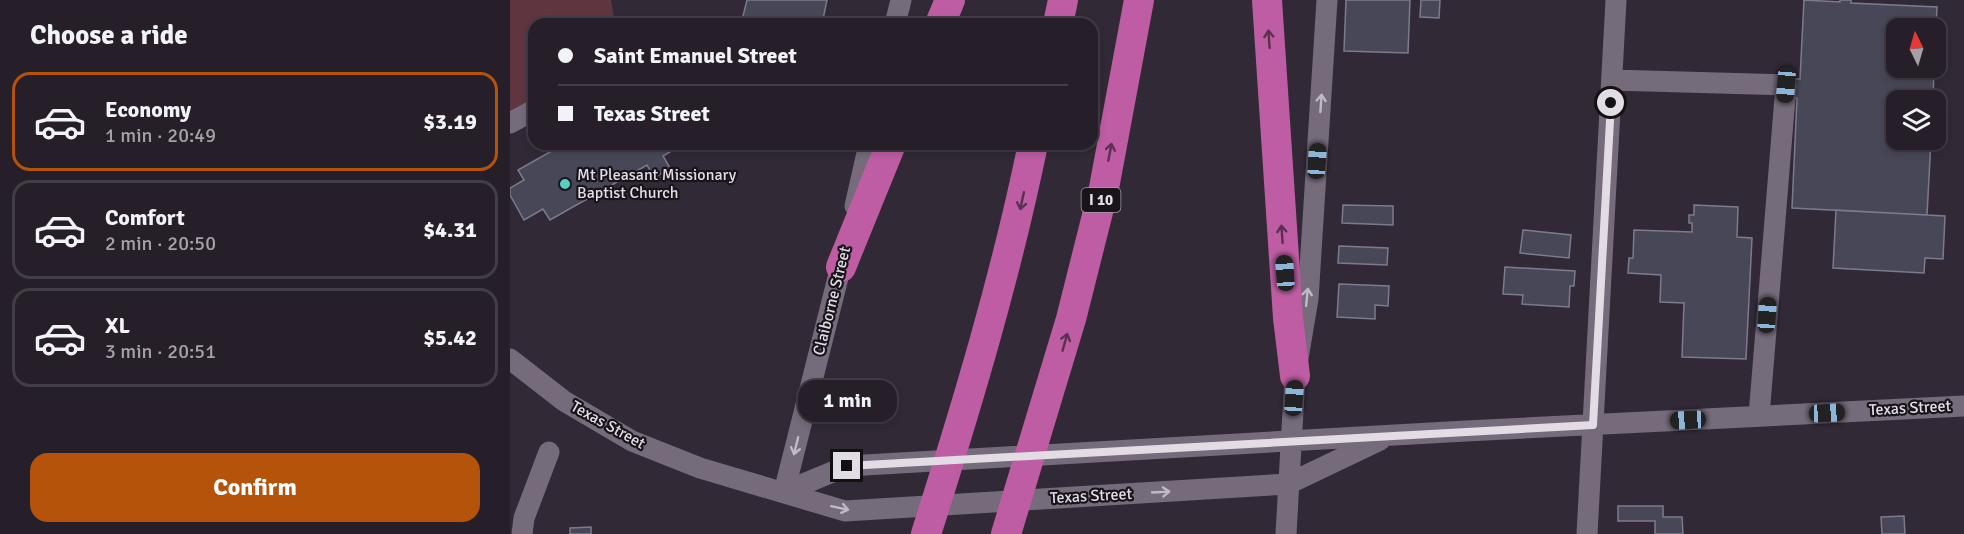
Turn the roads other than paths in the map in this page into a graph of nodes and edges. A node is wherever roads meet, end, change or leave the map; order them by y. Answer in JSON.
{"nodes":[{"id":1,"x":901,"y":0,"type":"edge"},
{"id":2,"x":950,"y":0,"type":"edge"},
{"id":3,"x":1063,"y":0,"type":"edge"},
{"id":4,"x":1139,"y":0,"type":"edge"},
{"id":5,"x":1267,"y":0,"type":"edge"},
{"id":6,"x":1327,"y":0,"type":"edge"},
{"id":7,"x":1616,"y":0,"type":"edge"},
{"id":8,"x":896,"y":18,"type":"edge"},
{"id":9,"x":942,"y":18,"type":"edge"},
{"id":10,"x":1059,"y":18,"type":"edge"},
{"id":11,"x":1612,"y":80,"type":"junction"},
{"id":12,"x":528,"y":113,"type":"edge"},
{"id":13,"x":510,"y":123,"type":"edge"},
{"id":14,"x":868,"y":150,"type":"edge"},
{"id":15,"x":889,"y":150,"type":"edge"},
{"id":16,"x":1032,"y":150,"type":"edge"},
{"id":17,"x":841,"y":267,"type":"junction"},
{"id":18,"x":510,"y":359,"type":"edge"},
{"id":19,"x":1295,"y":376,"type":"junction"},
{"id":20,"x":1964,"y":406,"type":"edge"},
{"id":21,"x":1759,"y":416,"type":"junction"},
{"id":22,"x":1593,"y":425,"type":"junction"},
{"id":23,"x":1389,"y":436,"type":"junction"},
{"id":24,"x":1291,"y":442,"type":"junction"},
{"id":25,"x":549,"y":452,"type":"dead end"},
{"id":26,"x":1288,"y":484,"type":"junction"},
{"id":27,"x":784,"y":492,"type":"junction"},
{"id":28,"x":522,"y":534,"type":"edge"},
{"id":29,"x":926,"y":534,"type":"edge"},
{"id":30,"x":1006,"y":534,"type":"edge"},
{"id":31,"x":1286,"y":534,"type":"edge"},
{"id":32,"x":1587,"y":534,"type":"edge"}],
"edges":[{"from":1,"to":8,"type":"street"},
{"from":2,"to":9,"type":"highway"},
{"from":3,"to":10,"type":"highway"},
{"from":30,"to":4,"type":"highway","number":"I 10","one_way":true},
{"from":19,"to":5,"type":"highway","one_way":true},
{"from":19,"to":6,"type":"street","one_way":true},
{"from":7,"to":11,"type":"street"},
{"from":11,"to":21,"type":"street"},
{"from":11,"to":22,"type":"street"},
{"from":12,"to":13,"type":"street"},
{"from":14,"to":17,"type":"street","name":"Claiborne Street"},
{"from":15,"to":17,"type":"highway"},
{"from":16,"to":29,"type":"highway","one_way":true},
{"from":17,"to":27,"type":"street","name":"Claiborne Street","one_way":true},
{"from":18,"to":27,"type":"street","name":"Texas Street"},
{"from":19,"to":24,"type":"street"},
{"from":20,"to":21,"type":"street","name":"Texas Street"},
{"from":21,"to":22,"type":"street","name":"Texas Street"},
{"from":22,"to":23,"type":"street","name":"Texas Street"},
{"from":22,"to":32,"type":"street"},
{"from":23,"to":24,"type":"street","name":"Texas Street"},
{"from":23,"to":26,"type":"street","name":"Texas Street"},
{"from":24,"to":26,"type":"street"},
{"from":24,"to":27,"type":"street","name":"Texas Street"},
{"from":25,"to":28,"type":"street"},
{"from":27,"to":26,"type":"street","name":"Texas Street","one_way":true},
{"from":26,"to":31,"type":"street"}]}
